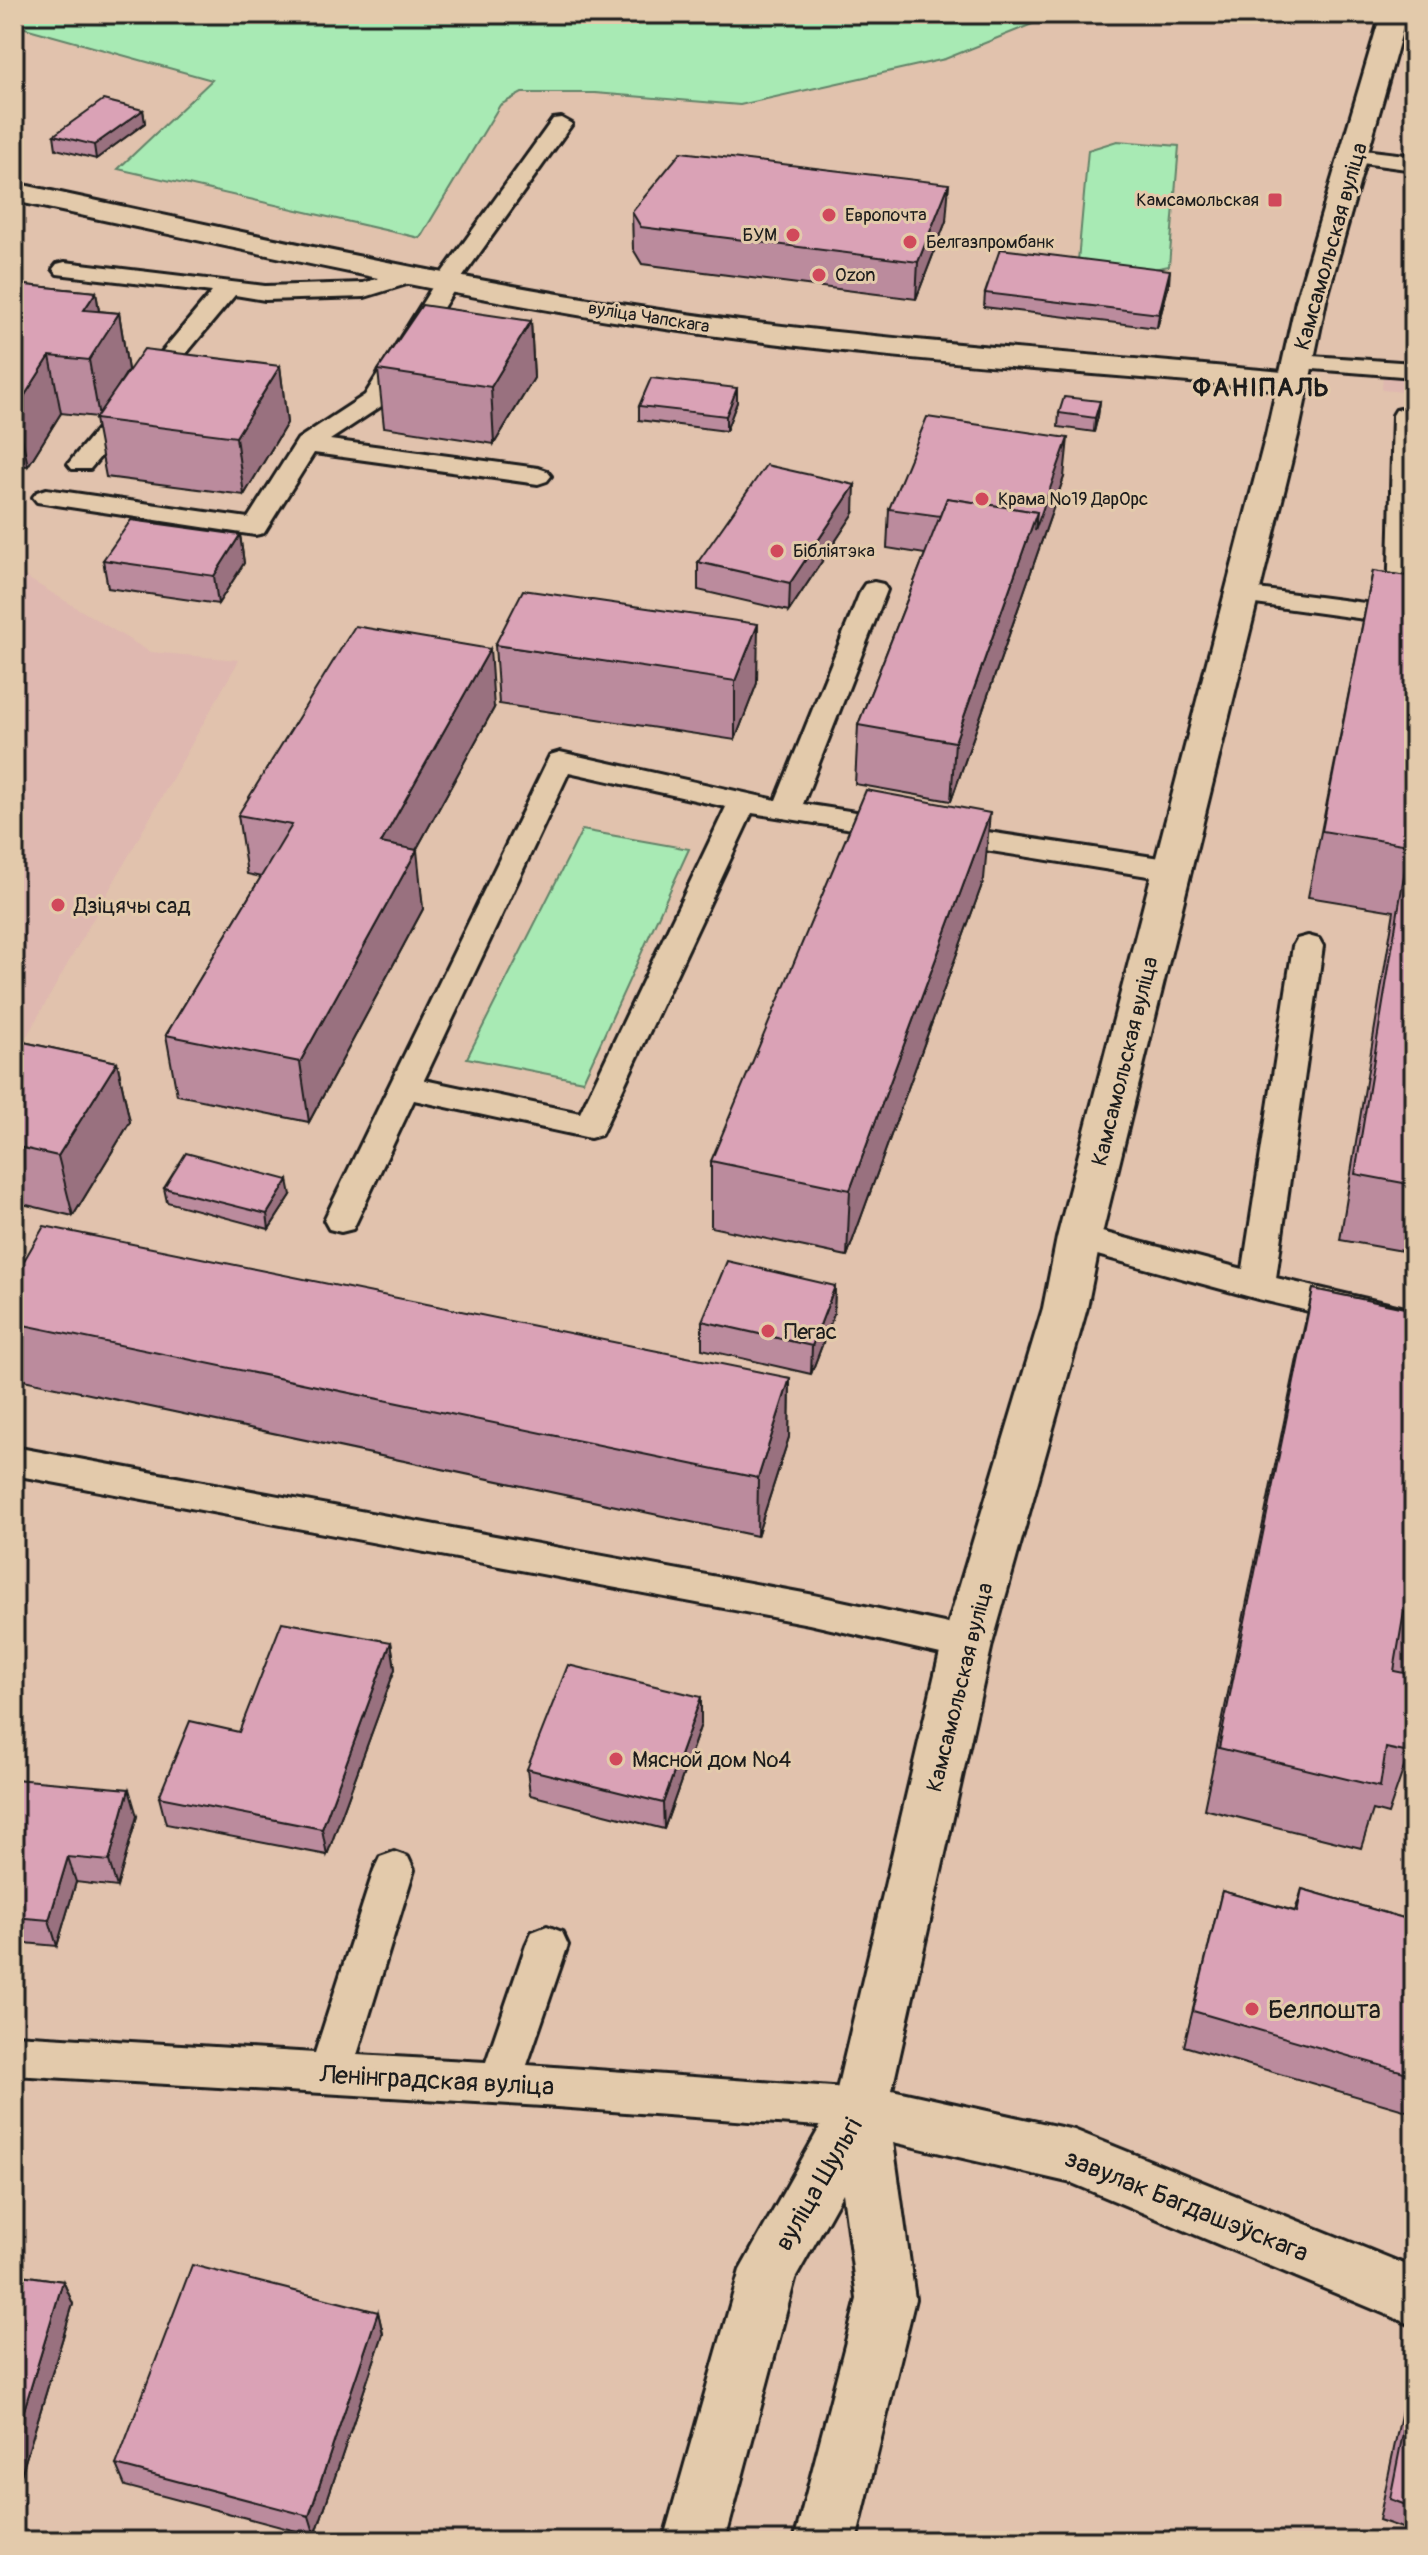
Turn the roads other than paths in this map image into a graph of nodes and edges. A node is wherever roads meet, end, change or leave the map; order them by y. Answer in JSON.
{"nodes":[{"id":1,"x":1394,"y":14,"type":"edge"},
{"id":2,"x":561,"y":124,"type":"dead end"},
{"id":3,"x":1355,"y":156,"type":"junction"},
{"id":4,"x":1414,"y":163,"type":"edge"},
{"id":5,"x":14,"y":192,"type":"edge"},
{"id":6,"x":65,"y":269,"type":"dead end"},
{"id":7,"x":412,"y":275,"type":"junction"},
{"id":8,"x":448,"y":281,"type":"junction"},
{"id":9,"x":229,"y":287,"type":"junction"},
{"id":10,"x":1414,"y":370,"type":"edge"},
{"id":11,"x":1295,"y":372,"type":"junction"},
{"id":12,"x":1405,"y":415,"type":"dead end"},
{"id":13,"x":307,"y":444,"type":"junction"},
{"id":14,"x":81,"y":464,"type":"dead end"},
{"id":15,"x":538,"y":476,"type":"dead end"},
{"id":16,"x":46,"y":497,"type":"dead end"},
{"id":17,"x":874,"y":590,"type":"dead end"},
{"id":18,"x":1242,"y":595,"type":"junction"},
{"id":19,"x":1407,"y":617,"type":"edge"},
{"id":20,"x":743,"y":801,"type":"junction"},
{"id":21,"x":786,"y":811,"type":"junction"},
{"id":22,"x":1173,"y":870,"type":"junction"},
{"id":23,"x":1308,"y":946,"type":"dead end"},
{"id":24,"x":404,"y":1087,"type":"junction"},
{"id":25,"x":341,"y":1220,"type":"dead end"},
{"id":26,"x":1079,"y":1238,"type":"junction"},
{"id":27,"x":1258,"y":1286,"type":"junction"},
{"id":28,"x":1414,"y":1323,"type":"edge"},
{"id":29,"x":14,"y":1461,"type":"edge"},
{"id":30,"x":967,"y":1644,"type":"junction"},
{"id":31,"x":394,"y":1870,"type":"dead end"},
{"id":32,"x":547,"y":1945,"type":"dead end"},
{"id":33,"x":14,"y":2055,"type":"edge"},
{"id":34,"x":329,"y":2075,"type":"junction"},
{"id":35,"x":499,"y":2085,"type":"junction"},
{"id":36,"x":860,"y":2109,"type":"junction"},
{"id":37,"x":1414,"y":2297,"type":"edge"},
{"id":38,"x":694,"y":2541,"type":"edge"},
{"id":39,"x":825,"y":2541,"type":"edge"}],
"edges":[{"from":1,"to":3,"type":"main road","name":"Камсамольская вуліца"},
{"from":2,"to":8,"type":"lane"},
{"from":3,"to":4,"type":"lane"},
{"from":3,"to":11,"type":"main road","name":"Камсамольская вуліца"},
{"from":5,"to":7,"type":"main road","name":"вуліца Чапскага"},
{"from":6,"to":9,"type":"lane"},
{"from":7,"to":8,"type":"main road","name":"вуліца Чапскага"},
{"from":7,"to":9,"type":"lane"},
{"from":8,"to":11,"type":"main road","name":"вуліца Чапскага"},
{"from":8,"to":13,"type":"lane"},
{"from":9,"to":14,"type":"lane"},
{"from":10,"to":11,"type":"lane"},
{"from":11,"to":18,"type":"main road","name":"Камсамольская вуліца"},
{"from":12,"to":19,"type":"lane"},
{"from":13,"to":15,"type":"lane"},
{"from":13,"to":16,"type":"lane"},
{"from":17,"to":21,"type":"lane"},
{"from":18,"to":19,"type":"lane"},
{"from":18,"to":22,"type":"main road","name":"Камсамольская вуліца"},
{"from":20,"to":21,"type":"lane"},
{"from":20,"to":24,"type":"lane"},
{"from":20,"to":24,"type":"lane"},
{"from":21,"to":22,"type":"lane"},
{"from":22,"to":26,"type":"main road","name":"Камсамольская вуліца"},
{"from":23,"to":27,"type":"lane"},
{"from":24,"to":25,"type":"lane"},
{"from":26,"to":27,"type":"lane"},
{"from":26,"to":30,"type":"main road","name":"Камсамольская вуліца"},
{"from":27,"to":28,"type":"lane"},
{"from":29,"to":30,"type":"lane"},
{"from":30,"to":36,"type":"main road","name":"Камсамольская вуліца"},
{"from":31,"to":34,"type":"lane"},
{"from":32,"to":35,"type":"lane"},
{"from":33,"to":34,"type":"lane","name":"Ленінградская вуліца"},
{"from":34,"to":35,"type":"lane","name":"Ленінградская вуліца"},
{"from":35,"to":36,"type":"lane","name":"Ленінградская вуліца"},
{"from":36,"to":37,"type":"main road","name":"завулак Багдашэўскага"},
{"from":36,"to":38,"type":"main road","name":"вуліца Шульгі"},
{"from":36,"to":39,"type":"main road","name":"вуліца Шульгі"}]}
